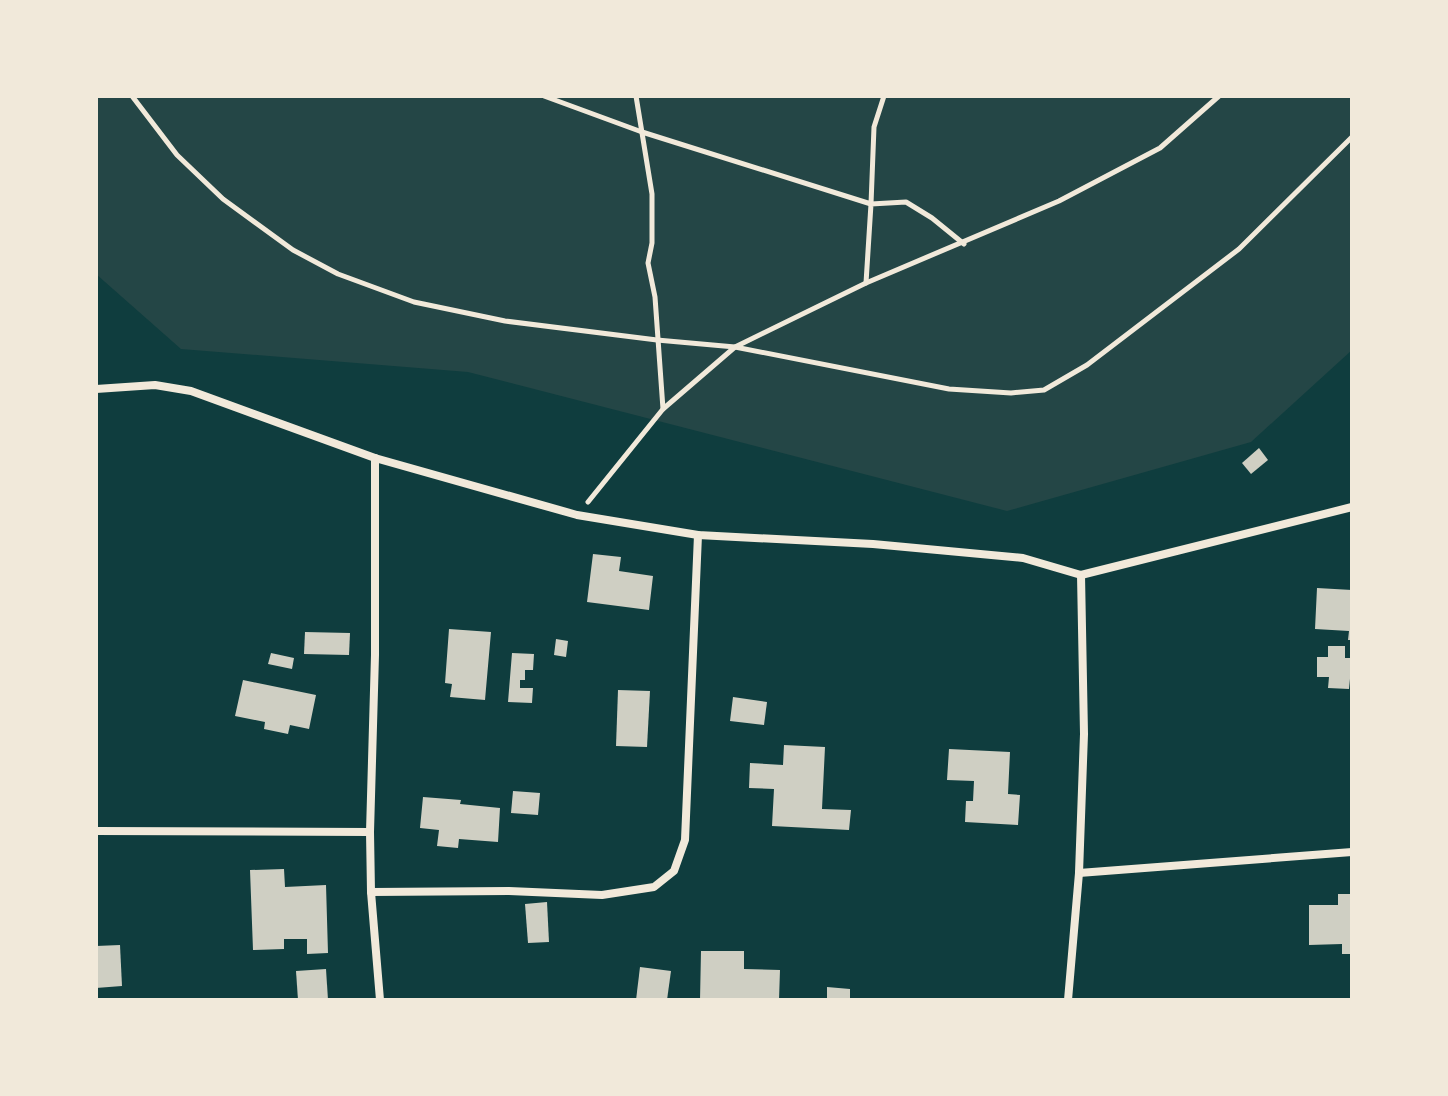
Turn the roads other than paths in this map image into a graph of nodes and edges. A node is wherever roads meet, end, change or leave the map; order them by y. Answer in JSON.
{"nodes":[{"id":1,"x":96,"y":389,"type":"edge"},
{"id":2,"x":375,"y":458,"type":"junction"},
{"id":3,"x":1352,"y":507,"type":"edge"},
{"id":4,"x":698,"y":535,"type":"junction"},
{"id":5,"x":1081,"y":575,"type":"junction"},
{"id":6,"x":96,"y":831,"type":"edge"},
{"id":7,"x":370,"y":832,"type":"junction"},
{"id":8,"x":1352,"y":852,"type":"edge"},
{"id":9,"x":1079,"y":873,"type":"junction"},
{"id":10,"x":371,"y":892,"type":"junction"},
{"id":11,"x":380,"y":1000,"type":"edge"},
{"id":12,"x":1068,"y":1000,"type":"edge"}],
"edges":[{"from":1,"to":2,"type":"street"},
{"from":2,"to":4,"type":"street"},
{"from":2,"to":7,"type":"street"},
{"from":3,"to":5,"type":"street"},
{"from":4,"to":5,"type":"street"},
{"from":4,"to":10,"type":"street"},
{"from":5,"to":9,"type":"street"},
{"from":6,"to":7,"type":"street"},
{"from":7,"to":10,"type":"street"},
{"from":8,"to":9,"type":"street"},
{"from":9,"to":12,"type":"street"},
{"from":10,"to":11,"type":"street"}]}
